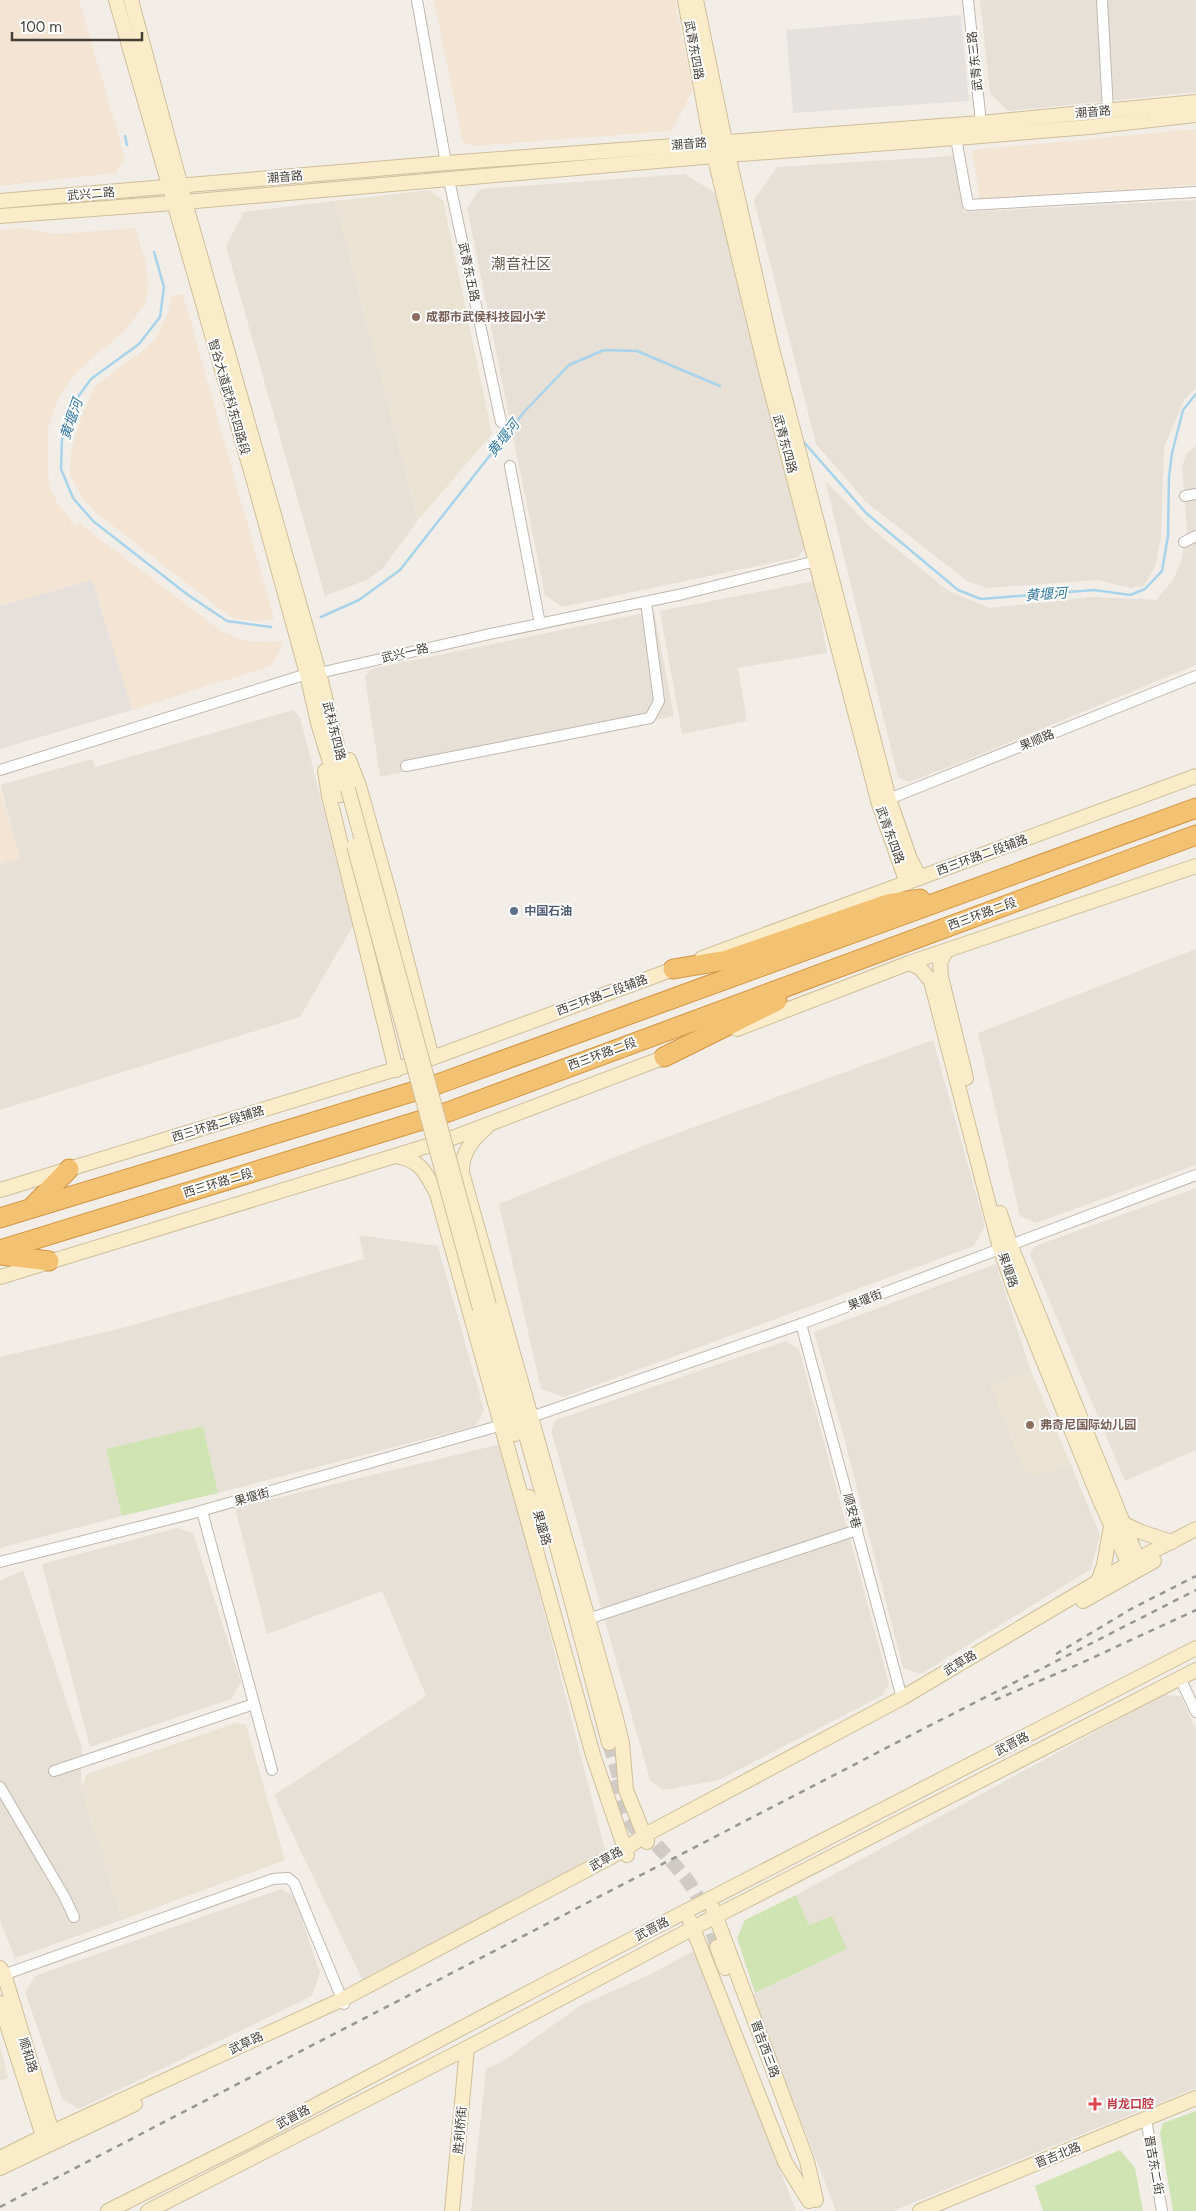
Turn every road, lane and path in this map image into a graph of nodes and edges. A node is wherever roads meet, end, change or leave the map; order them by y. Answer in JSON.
{"nodes":[{"id":1,"x":116,"y":0,"type":"edge"},
{"id":2,"x":131,"y":0,"type":"edge"},
{"id":3,"x":417,"y":0,"type":"edge"},
{"id":4,"x":685,"y":0,"type":"edge"},
{"id":5,"x":696,"y":0,"type":"edge"},
{"id":6,"x":968,"y":0,"type":"edge"},
{"id":7,"x":1102,"y":0,"type":"edge"},
{"id":8,"x":1196,"y":102,"type":"edge"},
{"id":9,"x":1108,"y":111,"type":"junction"},
{"id":10,"x":1196,"y":115,"type":"edge"},
{"id":11,"x":981,"y":122,"type":"junction"},
{"id":12,"x":956,"y":138,"type":"junction"},
{"id":13,"x":718,"y":141,"type":"junction"},
{"id":14,"x":721,"y":155,"type":"junction"},
{"id":15,"x":446,"y":163,"type":"junction"},
{"id":16,"x":449,"y":180,"type":"junction"},
{"id":17,"x":175,"y":187,"type":"junction"},
{"id":18,"x":1196,"y":192,"type":"edge"},
{"id":19,"x":0,"y":202,"type":"edge"},
{"id":20,"x":179,"y":202,"type":"junction"},
{"id":21,"x":0,"y":216,"type":"edge"},
{"id":22,"x":501,"y":422,"type":"dead end"},
{"id":23,"x":510,"y":466,"type":"dead end"},
{"id":24,"x":1196,"y":494,"type":"edge"},
{"id":25,"x":1185,"y":496,"type":"dead end"},
{"id":26,"x":1196,"y":536,"type":"edge"},
{"id":27,"x":1184,"y":542,"type":"dead end"},
{"id":28,"x":816,"y":560,"type":"junction"},
{"id":29,"x":646,"y":602,"type":"junction"},
{"id":30,"x":540,"y":624,"type":"junction"},
{"id":31,"x":313,"y":673,"type":"junction"},
{"id":32,"x":1196,"y":676,"type":"edge"},
{"id":33,"x":330,"y":713,"type":"junction"},
{"id":34,"x":318,"y":723,"type":"junction"},
{"id":35,"x":406,"y":766,"type":"dead end"},
{"id":36,"x":0,"y":770,"type":"edge"},
{"id":37,"x":1196,"y":776,"type":"edge"},
{"id":38,"x":344,"y":792,"type":"junction"},
{"id":39,"x":884,"y":801,"type":"junction"},
{"id":40,"x":1196,"y":808,"type":"edge"},
{"id":41,"x":1196,"y":835,"type":"edge"},
{"id":42,"x":1196,"y":866,"type":"edge"},
{"id":43,"x":914,"y":880,"type":"junction"},
{"id":44,"x":963,"y":892,"type":"junction"},
{"id":45,"x":946,"y":950,"type":"junction"},
{"id":46,"x":858,"y":960,"type":"junction"},
{"id":47,"x":909,"y":963,"type":"junction"},
{"id":48,"x":673,"y":969,"type":"junction"},
{"id":49,"x":432,"y":1058,"type":"junction"},
{"id":50,"x":664,"y":1058,"type":"junction"},
{"id":51,"x":396,"y":1070,"type":"junction"},
{"id":52,"x":493,"y":1123,"type":"junction"},
{"id":53,"x":395,"y":1156,"type":"junction"},
{"id":54,"x":69,"y":1169,"type":"junction"},
{"id":55,"x":1196,"y":1175,"type":"edge"},
{"id":56,"x":0,"y":1190,"type":"edge"},
{"id":57,"x":32,"y":1208,"type":"junction"},
{"id":58,"x":0,"y":1218,"type":"edge"},
{"id":59,"x":1005,"y":1246,"type":"junction"},
{"id":60,"x":0,"y":1250,"type":"edge"},
{"id":61,"x":0,"y":1254,"type":"edge"},
{"id":62,"x":49,"y":1261,"type":"junction"},
{"id":63,"x":0,"y":1277,"type":"edge"},
{"id":64,"x":801,"y":1324,"type":"junction"},
{"id":65,"x":531,"y":1417,"type":"junction"},
{"id":66,"x":502,"y":1425,"type":"junction"},
{"id":67,"x":543,"y":1457,"type":"junction"},
{"id":68,"x":512,"y":1462,"type":"junction"},
{"id":69,"x":202,"y":1511,"type":"junction"},
{"id":70,"x":544,"y":1517,"type":"junction"},
{"id":71,"x":1117,"y":1524,"type":"junction"},
{"id":72,"x":1196,"y":1529,"type":"edge"},
{"id":73,"x":857,"y":1530,"type":"junction"},
{"id":74,"x":1196,"y":1540,"type":"edge"},
{"id":75,"x":1172,"y":1542,"type":"junction"},
{"id":76,"x":570,"y":1552,"type":"junction"},
{"id":77,"x":540,"y":1556,"type":"junction"},
{"id":78,"x":0,"y":1562,"type":"edge"},
{"id":79,"x":1135,"y":1566,"type":"junction"},
{"id":80,"x":1098,"y":1582,"type":"junction"},
{"id":81,"x":588,"y":1618,"type":"junction"},
{"id":82,"x":1196,"y":1648,"type":"edge"},
{"id":83,"x":1196,"y":1670,"type":"edge"},
{"id":84,"x":1180,"y":1678,"type":"junction"},
{"id":85,"x":902,"y":1698,"type":"junction"},
{"id":86,"x":254,"y":1704,"type":"junction"},
{"id":87,"x":1196,"y":1712,"type":"edge"},
{"id":88,"x":606,"y":1745,"type":"tunnel mouth"},
{"id":89,"x":272,"y":1770,"type":"dead end"},
{"id":90,"x":54,"y":1771,"type":"dead end"},
{"id":91,"x":0,"y":1787,"type":"edge"},
{"id":92,"x":646,"y":1838,"type":"junction"},
{"id":93,"x":625,"y":1853,"type":"junction"},
{"id":94,"x":709,"y":1900,"type":"junction"},
{"id":95,"x":687,"y":1911,"type":"junction"},
{"id":96,"x":716,"y":1916,"type":"junction"},
{"id":97,"x":74,"y":1917,"type":"dead end"},
{"id":98,"x":693,"y":1929,"type":"junction"},
{"id":99,"x":714,"y":1948,"type":"tunnel mouth"},
{"id":100,"x":1,"y":1972,"type":"edge"},
{"id":101,"x":0,"y":2002,"type":"edge"},
{"id":102,"x":343,"y":2002,"type":"junction"},
{"id":103,"x":467,"y":2048,"type":"junction"},
{"id":104,"x":1196,"y":2098,"type":"edge"},
{"id":105,"x":1146,"y":2119,"type":"junction"},
{"id":106,"x":49,"y":2139,"type":"junction"},
{"id":107,"x":0,"y":2158,"type":"edge"},
{"id":108,"x":0,"y":2168,"type":"edge"},
{"id":109,"x":814,"y":2206,"type":"edge"},
{"id":110,"x":108,"y":2211,"type":"edge"},
{"id":111,"x":148,"y":2211,"type":"edge"},
{"id":112,"x":452,"y":2211,"type":"edge"},
{"id":113,"x":920,"y":2211,"type":"edge"},
{"id":114,"x":1162,"y":2211,"type":"edge"}],
"edges":[{"from":1,"to":17,"type":"street","name":"智谷大道武科东四路段"},
{"from":2,"to":17,"type":"street","name":"智谷大道武科东四路段"},
{"from":3,"to":15,"type":"street"},
{"from":4,"to":13,"type":"street","name":"武青东四路"},
{"from":5,"to":13,"type":"street","name":"武青东四路"},
{"from":6,"to":11,"type":"street","name":"武青东三路"},
{"from":7,"to":9,"type":"street"},
{"from":8,"to":9,"type":"street","name":"潮音路"},
{"from":9,"to":11,"type":"street","name":"潮音路"},
{"from":10,"to":12,"type":"street","name":"潮音路"},
{"from":11,"to":13,"type":"street","name":"潮音路"},
{"from":12,"to":14,"type":"street","name":"潮音路"},
{"from":12,"to":18,"type":"street"},
{"from":13,"to":14,"type":"street","name":"武青东四路"},
{"from":13,"to":15,"type":"street","name":"潮音路"},
{"from":14,"to":16,"type":"street","name":"潮音路"},
{"from":14,"to":28,"type":"street","name":"武青东四路"},
{"from":14,"to":39,"type":"street","name":"武青东四路"},
{"from":15,"to":17,"type":"street","name":"潮音路"},
{"from":16,"to":20,"type":"street","name":"潮音路"},
{"from":16,"to":22,"type":"street","name":"武青东五路"},
{"from":17,"to":19,"type":"street","name":"武兴二路"},
{"from":17,"to":20,"type":"street","name":"智谷大道武科东四路段"},
{"from":20,"to":21,"type":"street","name":"潮音路"},
{"from":20,"to":31,"type":"street","name":"智谷大道武科东四路段"},
{"from":23,"to":30,"type":"street"},
{"from":24,"to":25,"type":"street"},
{"from":26,"to":27,"type":"street"},
{"from":28,"to":29,"type":"street","name":"武兴一路"},
{"from":28,"to":39,"type":"street","name":"武青东四路"},
{"from":29,"to":30,"type":"street","name":"武兴一路"},
{"from":29,"to":35,"type":"street"},
{"from":30,"to":31,"type":"street","name":"武兴一路"},
{"from":31,"to":33,"type":"street","name":"武科东四路"},
{"from":31,"to":34,"type":"street","name":"智谷大道武科东四路段"},
{"from":31,"to":36,"type":"street","name":"武兴一路"},
{"from":32,"to":39,"type":"street","name":"果顺路"},
{"from":33,"to":38,"type":"street","name":"武科东四路"},
{"from":33,"to":49,"type":"street"},
{"from":34,"to":38,"type":"street","name":"智谷大道武科东四路段"},
{"from":34,"to":51,"type":"street"},
{"from":37,"to":43,"type":"street","name":"西三环路二段辅路"},
{"from":38,"to":70,"type":"street","name":"果盛路","bridge":true},
{"from":39,"to":43,"type":"street","name":"武青东四路"},
{"from":40,"to":44,"type":"highway"},
{"from":41,"to":46,"type":"highway","name":"西三环路二段"},
{"from":42,"to":45,"type":"street"},
{"from":43,"to":48,"type":"street","name":"西三环路二段辅路"},
{"from":44,"to":48,"type":"highway"},
{"from":44,"to":57,"type":"highway"},
{"from":45,"to":47,"type":"street"},
{"from":45,"to":59,"type":"street","name":"果堰路"},
{"from":46,"to":50,"type":"highway"},
{"from":46,"to":60,"type":"highway","name":"西三环路二段"},
{"from":47,"to":50,"type":"street"},
{"from":47,"to":59,"type":"street","name":"果堰路"},
{"from":48,"to":49,"type":"street","name":"西三环路二段辅路"},
{"from":49,"to":51,"type":"street","name":"西三环路二段辅路"},
{"from":50,"to":52,"type":"street"},
{"from":51,"to":54,"type":"street","name":"西三环路二段辅路"},
{"from":52,"to":53,"type":"street"},
{"from":52,"to":65,"type":"street"},
{"from":53,"to":62,"type":"street"},
{"from":53,"to":66,"type":"street"},
{"from":54,"to":56,"type":"street","name":"西三环路二段辅路"},
{"from":54,"to":57,"type":"highway"},
{"from":55,"to":59,"type":"street","name":"果堰街"},
{"from":57,"to":58,"type":"highway"},
{"from":59,"to":64,"type":"street","name":"果堰街"},
{"from":59,"to":71,"type":"street","name":"果堰路"},
{"from":61,"to":62,"type":"highway"},
{"from":62,"to":63,"type":"street"},
{"from":64,"to":65,"type":"street","name":"果堰街"},
{"from":64,"to":73,"type":"street","name":"顺安巷"},
{"from":65,"to":67,"type":"street"},
{"from":66,"to":68,"type":"street"},
{"from":66,"to":69,"type":"street","name":"果堰街"},
{"from":67,"to":70,"type":"street"},
{"from":67,"to":76,"type":"street"},
{"from":68,"to":70,"type":"street"},
{"from":68,"to":77,"type":"street"},
{"from":69,"to":78,"type":"street","name":"果堰街"},
{"from":69,"to":86,"type":"street"},
{"from":70,"to":76,"type":"street"},
{"from":70,"to":77,"type":"street"},
{"from":70,"to":88,"type":"street","name":"果盛路"},
{"from":71,"to":75,"type":"street"},
{"from":71,"to":79,"type":"street","name":"果堰路"},
{"from":71,"to":80,"type":"street"},
{"from":72,"to":75,"type":"street","name":"武草路"},
{"from":73,"to":81,"type":"street"},
{"from":73,"to":85,"type":"street","name":"顺安巷"},
{"from":74,"to":79,"type":"street","name":"武草路"},
{"from":75,"to":79,"type":"street","name":"武草路"},
{"from":76,"to":81,"type":"street"},
{"from":77,"to":93,"type":"street"},
{"from":79,"to":80,"type":"street","name":"武草路"},
{"from":79,"to":92,"type":"street","name":"武草路"},
{"from":80,"to":85,"type":"street","name":"武草路"},
{"from":81,"to":92,"type":"street"},
{"from":82,"to":94,"type":"street","name":"武晋路"},
{"from":83,"to":84,"type":"street","name":"武晋路"},
{"from":84,"to":87,"type":"street"},
{"from":84,"to":96,"type":"street","name":"武晋路"},
{"from":85,"to":92,"type":"street","name":"武草路"},
{"from":86,"to":89,"type":"street"},
{"from":86,"to":90,"type":"street"},
{"from":91,"to":97,"type":"street"},
{"from":92,"to":93,"type":"street","name":"武草路"},
{"from":93,"to":102,"type":"street","name":"武草路"},
{"from":94,"to":95,"type":"street","name":"武晋路"},
{"from":94,"to":96,"type":"street","name":"晋吉西三路"},
{"from":95,"to":98,"type":"street","name":"晋吉西三路"},
{"from":95,"to":110,"type":"street","name":"武晋路"},
{"from":96,"to":98,"type":"street","name":"武晋路"},
{"from":96,"to":109,"type":"street","name":"晋吉西三路"},
{"from":98,"to":103,"type":"street","name":"武晋路"},
{"from":98,"to":109,"type":"street","name":"晋吉西三路"},
{"from":99,"to":109,"type":"street","name":"晋吉西三路"},
{"from":100,"to":102,"type":"street"},
{"from":100,"to":106,"type":"street","name":"顺和路"},
{"from":101,"to":106,"type":"street","name":"顺和路"},
{"from":102,"to":106,"type":"street","name":"武草路"},
{"from":103,"to":111,"type":"street","name":"武晋路"},
{"from":103,"to":112,"type":"street","name":"胜利桥街"},
{"from":104,"to":105,"type":"street","name":"晋吉北路"},
{"from":105,"to":113,"type":"street","name":"晋吉北路"},
{"from":105,"to":114,"type":"street","name":"晋吉东二街"},
{"from":106,"to":107,"type":"street","name":"武草路"},
{"from":106,"to":108,"type":"street","name":"武草路"}]}
